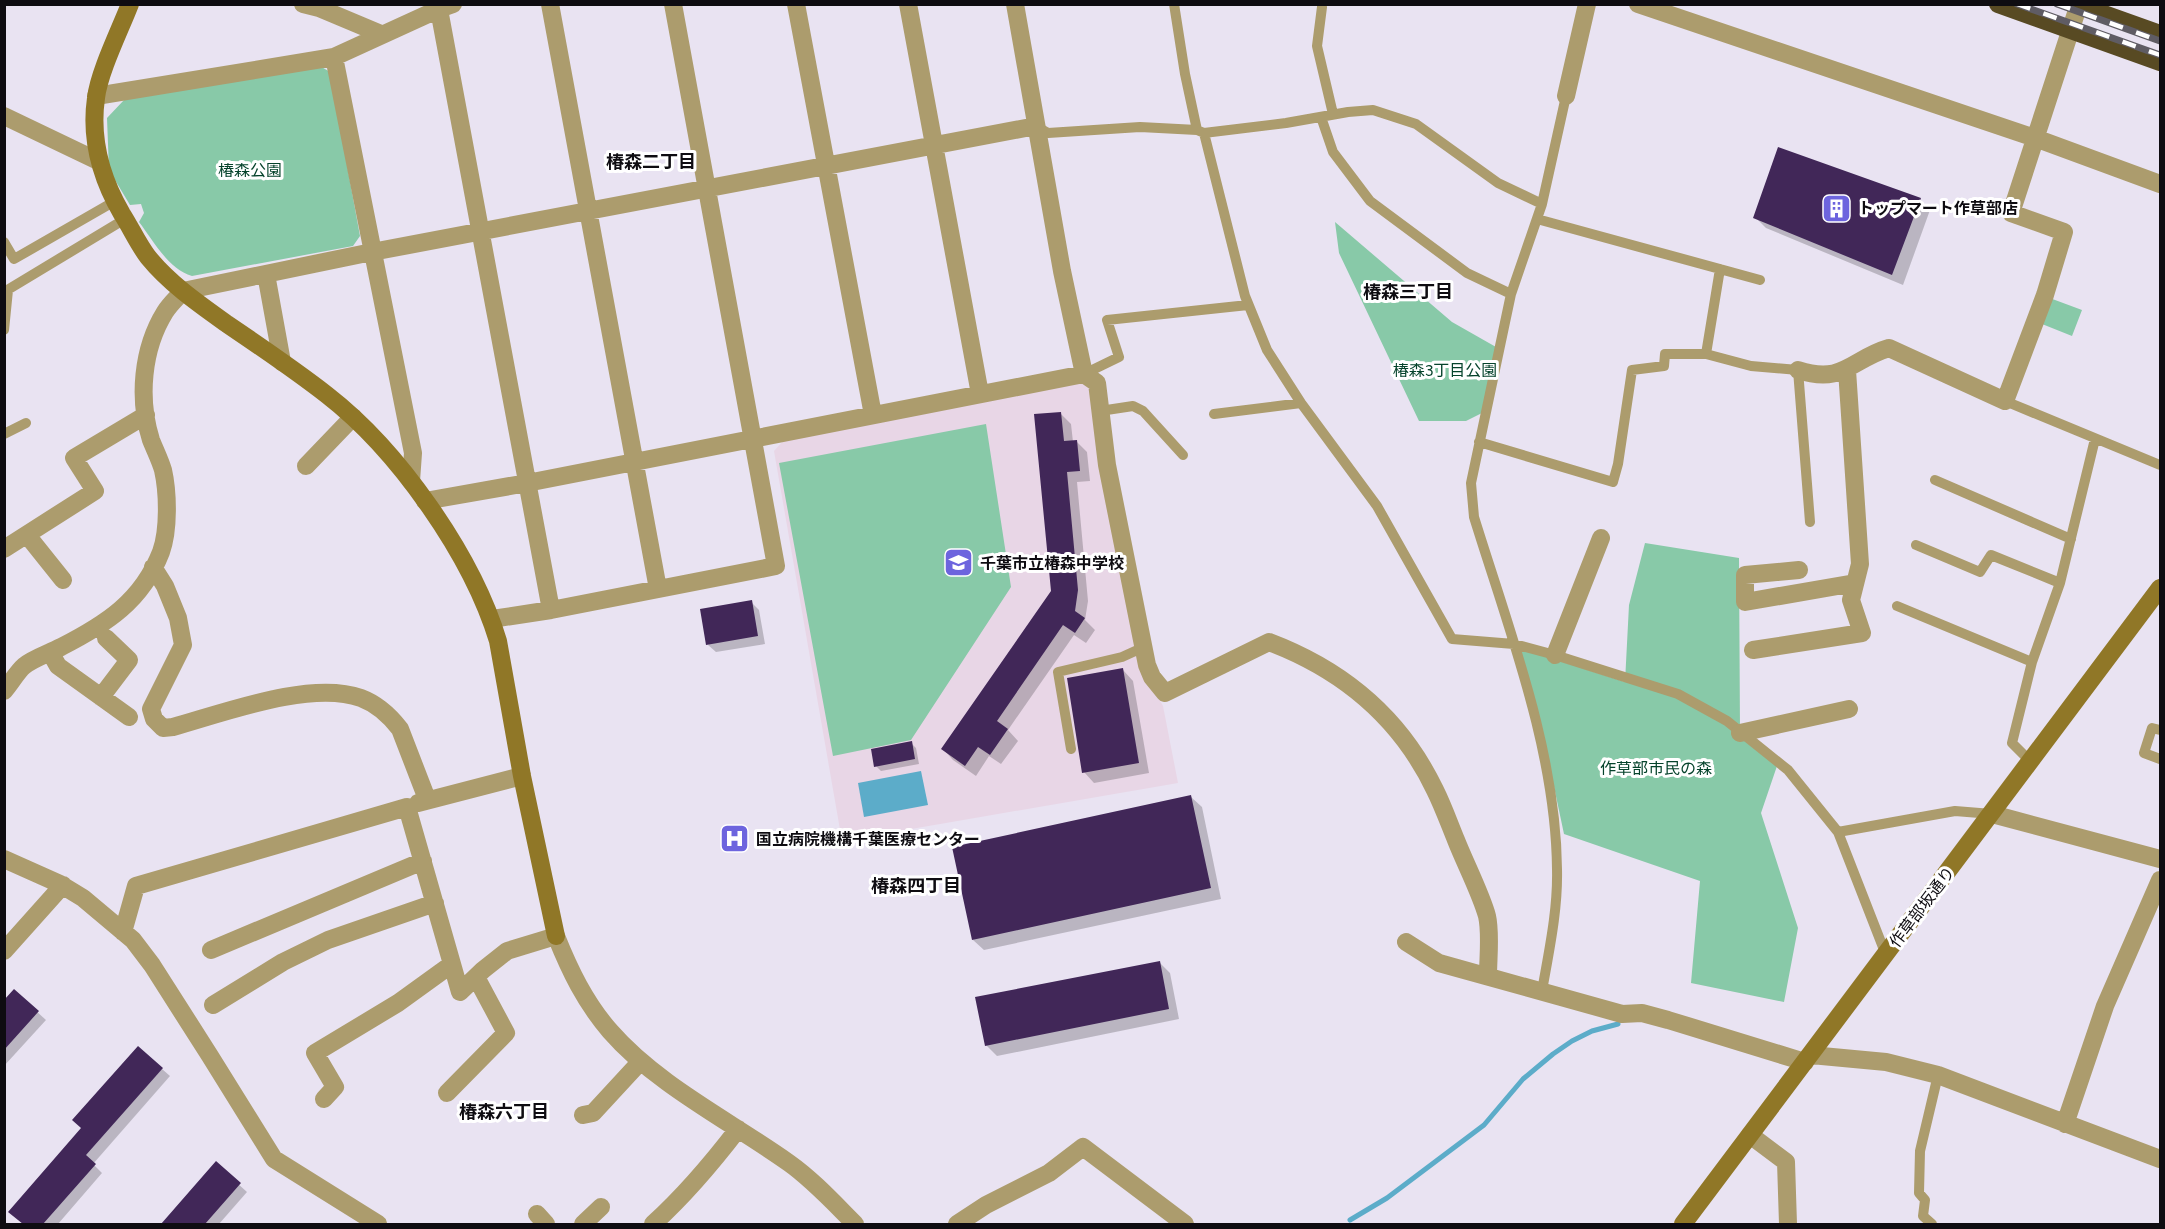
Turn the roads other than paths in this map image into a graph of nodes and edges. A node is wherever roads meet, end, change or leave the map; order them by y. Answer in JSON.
{"nodes":[{"id":1,"x":130,"y":4,"type":"edge"},
{"id":2,"x":303,"y":4,"type":"edge"},
{"id":3,"x":550,"y":4,"type":"edge"},
{"id":4,"x":673,"y":4,"type":"edge"},
{"id":5,"x":796,"y":4,"type":"edge"},
{"id":6,"x":908,"y":4,"type":"edge"},
{"id":7,"x":1015,"y":4,"type":"edge"},
{"id":8,"x":1174,"y":4,"type":"edge"},
{"id":9,"x":1587,"y":4,"type":"edge"},
{"id":10,"x":1638,"y":4,"type":"edge"},
{"id":11,"x":1998,"y":4,"type":"edge"},
{"id":12,"x":2078,"y":5,"type":"edge"},
{"id":13,"x":443,"y":6,"type":"edge"},
{"id":14,"x":1322,"y":7,"type":"dead end"},
{"id":15,"x":2071,"y":30,"type":"junction"},
{"id":16,"x":381,"y":34,"type":"junction"},
{"id":17,"x":2160,"y":34,"type":"edge"},
{"id":18,"x":334,"y":57,"type":"junction"},
{"id":19,"x":2160,"y":62,"type":"edge"},
{"id":20,"x":96,"y":96,"type":"junction"},
{"id":21,"x":1566,"y":96,"type":"joint"},
{"id":22,"x":1333,"y":114,"type":"junction"},
{"id":23,"x":4,"y":116,"type":"edge"},
{"id":24,"x":1321,"y":117,"type":"junction"},
{"id":25,"x":1036,"y":126,"type":"junction"},
{"id":26,"x":1200,"y":131,"type":"junction"},
{"id":27,"x":2035,"y":138,"type":"junction"},
{"id":28,"x":935,"y":146,"type":"junction"},
{"id":29,"x":98,"y":161,"type":"junction"},
{"id":30,"x":827,"y":166,"type":"junction"},
{"id":31,"x":2160,"y":184,"type":"edge"},
{"id":32,"x":708,"y":190,"type":"junction"},
{"id":33,"x":115,"y":201,"type":"junction"},
{"id":34,"x":1542,"y":204,"type":"junction"},
{"id":35,"x":589,"y":212,"type":"junction"},
{"id":36,"x":125,"y":219,"type":"junction"},
{"id":37,"x":1537,"y":219,"type":"junction"},
{"id":38,"x":480,"y":232,"type":"junction"},
{"id":39,"x":4,"y":242,"type":"edge"},
{"id":40,"x":372,"y":252,"type":"junction"},
{"id":41,"x":1720,"y":269,"type":"junction"},
{"id":42,"x":266,"y":274,"type":"junction"},
{"id":43,"x":1760,"y":280,"type":"dead end"},
{"id":44,"x":6,"y":291,"type":"edge"},
{"id":45,"x":183,"y":291,"type":"junction"},
{"id":46,"x":1510,"y":294,"type":"junction"},
{"id":47,"x":1248,"y":305,"type":"junction"},
{"id":48,"x":4,"y":330,"type":"edge"},
{"id":49,"x":1706,"y":354,"type":"junction"},
{"id":50,"x":282,"y":362,"type":"junction"},
{"id":51,"x":1798,"y":370,"type":"junction"},
{"id":52,"x":1847,"y":370,"type":"junction"},
{"id":53,"x":1084,"y":374,"type":"junction"},
{"id":54,"x":980,"y":394,"type":"junction"},
{"id":55,"x":2005,"y":401,"type":"junction"},
{"id":56,"x":1301,"y":403,"type":"junction"},
{"id":57,"x":1100,"y":411,"type":"junction"},
{"id":58,"x":1214,"y":414,"type":"dead end"},
{"id":59,"x":146,"y":415,"type":"junction"},
{"id":60,"x":873,"y":415,"type":"junction"},
{"id":61,"x":353,"y":417,"type":"junction"},
{"id":62,"x":26,"y":423,"type":"dead end"},
{"id":63,"x":4,"y":434,"type":"edge"},
{"id":64,"x":751,"y":439,"type":"junction"},
{"id":65,"x":2095,"y":439,"type":"junction"},
{"id":66,"x":1479,"y":442,"type":"junction"},
{"id":67,"x":1183,"y":455,"type":"dead end"},
{"id":68,"x":634,"y":462,"type":"junction"},
{"id":69,"x":2160,"y":465,"type":"edge"},
{"id":70,"x":306,"y":466,"type":"dead end"},
{"id":71,"x":1935,"y":480,"type":"dead end"},
{"id":72,"x":411,"y":481,"type":"junction"},
{"id":73,"x":526,"y":483,"type":"junction"},
{"id":74,"x":425,"y":501,"type":"junction"},
{"id":75,"x":1810,"y":522,"type":"dead end"},
{"id":76,"x":27,"y":535,"type":"junction"},
{"id":77,"x":1601,"y":538,"type":"dead end"},
{"id":78,"x":2071,"y":539,"type":"junction"},
{"id":79,"x":1916,"y":545,"type":"dead end"},
{"id":80,"x":4,"y":549,"type":"edge"},
{"id":81,"x":153,"y":567,"type":"junction"},
{"id":82,"x":1799,"y":570,"type":"dead end"},
{"id":83,"x":63,"y":580,"type":"dead end"},
{"id":84,"x":1855,"y":583,"type":"junction"},
{"id":85,"x":2060,"y":583,"type":"junction"},
{"id":86,"x":2160,"y":588,"type":"edge"},
{"id":87,"x":658,"y":589,"type":"junction"},
{"id":88,"x":1897,"y":606,"type":"dead end"},
{"id":89,"x":551,"y":610,"type":"junction"},
{"id":90,"x":492,"y":619,"type":"junction"},
{"id":91,"x":106,"y":638,"type":"dead end"},
{"id":92,"x":1514,"y":645,"type":"junction"},
{"id":93,"x":1144,"y":647,"type":"junction"},
{"id":94,"x":1753,"y":650,"type":"dead end"},
{"id":95,"x":50,"y":652,"type":"junction"},
{"id":96,"x":1555,"y":654,"type":"junction"},
{"id":97,"x":2032,"y":662,"type":"junction"},
{"id":98,"x":4,"y":691,"type":"edge"},
{"id":99,"x":101,"y":697,"type":"junction"},
{"id":100,"x":1849,"y":709,"type":"dead end"},
{"id":101,"x":129,"y":717,"type":"dead end"},
{"id":102,"x":2160,"y":730,"type":"edge"},
{"id":103,"x":1740,"y":733,"type":"junction"},
{"id":104,"x":1071,"y":749,"type":"dead end"},
{"id":105,"x":2160,"y":759,"type":"edge"},
{"id":106,"x":2030,"y":761,"type":"junction"},
{"id":107,"x":522,"y":776,"type":"junction"},
{"id":108,"x":427,"y":799,"type":"junction"},
{"id":109,"x":407,"y":807,"type":"junction"},
{"id":110,"x":1992,"y":814,"type":"junction"},
{"id":111,"x":1838,"y":832,"type":"junction"},
{"id":112,"x":4,"y":859,"type":"edge"},
{"id":113,"x":2160,"y":859,"type":"edge"},
{"id":114,"x":423,"y":861,"type":"junction"},
{"id":115,"x":2160,"y":880,"type":"edge"},
{"id":116,"x":63,"y":885,"type":"junction"},
{"id":117,"x":435,"y":903,"type":"junction"},
{"id":118,"x":123,"y":932,"type":"junction"},
{"id":119,"x":556,"y":936,"type":"junction"},
{"id":120,"x":1406,"y":942,"type":"dead end"},
{"id":121,"x":211,"y":950,"type":"dead end"},
{"id":122,"x":4,"y":951,"type":"edge"},
{"id":123,"x":1886,"y":955,"type":"junction"},
{"id":124,"x":452,"y":964,"type":"junction"},
{"id":125,"x":1488,"y":976,"type":"junction"},
{"id":126,"x":476,"y":977,"type":"junction"},
{"id":127,"x":1542,"y":991,"type":"junction"},
{"id":128,"x":213,"y":1005,"type":"dead end"},
{"id":129,"x":1808,"y":1058,"type":"junction"},
{"id":130,"x":641,"y":1061,"type":"junction"},
{"id":131,"x":1938,"y":1075,"type":"junction"},
{"id":132,"x":447,"y":1093,"type":"dead end"},
{"id":133,"x":324,"y":1099,"type":"dead end"},
{"id":134,"x":583,"y":1115,"type":"dead end"},
{"id":135,"x":2065,"y":1124,"type":"junction"},
{"id":136,"x":738,"y":1129,"type":"junction"},
{"id":137,"x":1750,"y":1135,"type":"junction"},
{"id":138,"x":2160,"y":1159,"type":"edge"},
{"id":139,"x":601,"y":1207,"type":"dead end"},
{"id":140,"x":378,"y":1224,"type":"edge"},
{"id":141,"x":583,"y":1224,"type":"edge"},
{"id":142,"x":653,"y":1224,"type":"edge"},
{"id":143,"x":855,"y":1224,"type":"edge"},
{"id":144,"x":957,"y":1224,"type":"edge"},
{"id":145,"x":1185,"y":1224,"type":"edge"},
{"id":146,"x":1683,"y":1224,"type":"edge"},
{"id":147,"x":1788,"y":1224,"type":"edge"},
{"id":148,"x":1932,"y":1224,"type":"edge"}],
"edges":[{"from":1,"to":20,"type":"street"},
{"from":2,"to":16,"type":"street"},
{"from":3,"to":35,"type":"street"},
{"from":4,"to":32,"type":"street"},
{"from":5,"to":30,"type":"street"},
{"from":6,"to":28,"type":"street"},
{"from":7,"to":25,"type":"street"},
{"from":8,"to":26,"type":"lane"},
{"from":9,"to":21,"type":"street"},
{"from":10,"to":27,"type":"street"},
{"from":11,"to":15,"type":"highway"},
{"from":12,"to":15,"type":"street"},
{"from":12,"to":17,"type":"highway"},
{"from":13,"to":16,"type":"street"},
{"from":13,"to":38,"type":"street"},
{"from":14,"to":22,"type":"lane"},
{"from":15,"to":19,"type":"highway"},
{"from":15,"to":27,"type":"street"},
{"from":16,"to":18,"type":"street"},
{"from":18,"to":20,"type":"street"},
{"from":18,"to":40,"type":"street"},
{"from":20,"to":29,"type":"street"},
{"from":21,"to":34,"type":"lane"},
{"from":22,"to":24,"type":"lane"},
{"from":22,"to":34,"type":"lane"},
{"from":23,"to":29,"type":"street"},
{"from":24,"to":26,"type":"lane"},
{"from":24,"to":46,"type":"lane"},
{"from":25,"to":26,"type":"lane"},
{"from":25,"to":28,"type":"street"},
{"from":25,"to":53,"type":"street"},
{"from":26,"to":47,"type":"lane"},
{"from":27,"to":31,"type":"street"},
{"from":27,"to":55,"type":"street"},
{"from":28,"to":30,"type":"street"},
{"from":28,"to":54,"type":"street"},
{"from":29,"to":33,"type":"street"},
{"from":30,"to":32,"type":"street"},
{"from":30,"to":60,"type":"street"},
{"from":32,"to":35,"type":"street"},
{"from":32,"to":64,"type":"street"},
{"from":33,"to":36,"type":"street"},
{"from":33,"to":39,"type":"lane"},
{"from":34,"to":37,"type":"lane"},
{"from":35,"to":38,"type":"street"},
{"from":35,"to":68,"type":"street"},
{"from":36,"to":44,"type":"lane"},
{"from":36,"to":45,"type":"street"},
{"from":37,"to":41,"type":"lane"},
{"from":37,"to":46,"type":"lane"},
{"from":38,"to":40,"type":"street"},
{"from":38,"to":73,"type":"street"},
{"from":40,"to":42,"type":"street"},
{"from":40,"to":72,"type":"street"},
{"from":41,"to":43,"type":"lane"},
{"from":41,"to":49,"type":"lane"},
{"from":42,"to":45,"type":"street"},
{"from":42,"to":50,"type":"street"},
{"from":44,"to":48,"type":"lane"},
{"from":45,"to":50,"type":"street"},
{"from":45,"to":59,"type":"street"},
{"from":46,"to":66,"type":"lane"},
{"from":47,"to":53,"type":"lane"},
{"from":47,"to":56,"type":"lane"},
{"from":49,"to":51,"type":"lane"},
{"from":49,"to":66,"type":"lane"},
{"from":50,"to":61,"type":"street"},
{"from":51,"to":52,"type":"street"},
{"from":51,"to":75,"type":"lane"},
{"from":52,"to":55,"type":"street"},
{"from":52,"to":84,"type":"street"},
{"from":53,"to":54,"type":"street"},
{"from":53,"to":57,"type":"street"},
{"from":54,"to":60,"type":"street"},
{"from":55,"to":65,"type":"lane"},
{"from":56,"to":58,"type":"lane"},
{"from":56,"to":92,"type":"lane"},
{"from":57,"to":67,"type":"lane"},
{"from":57,"to":93,"type":"street"},
{"from":59,"to":76,"type":"street"},
{"from":59,"to":81,"type":"street"},
{"from":60,"to":64,"type":"street"},
{"from":61,"to":70,"type":"street"},
{"from":61,"to":72,"type":"street"},
{"from":62,"to":63,"type":"lane"},
{"from":64,"to":68,"type":"street"},
{"from":64,"to":87,"type":"street"},
{"from":65,"to":69,"type":"lane"},
{"from":65,"to":78,"type":"lane"},
{"from":66,"to":92,"type":"lane"},
{"from":68,"to":73,"type":"street"},
{"from":68,"to":87,"type":"street"},
{"from":71,"to":78,"type":"lane"},
{"from":72,"to":74,"type":"street"},
{"from":73,"to":74,"type":"street"},
{"from":73,"to":89,"type":"street"},
{"from":74,"to":90,"type":"street"},
{"from":76,"to":80,"type":"street"},
{"from":76,"to":83,"type":"street"},
{"from":77,"to":96,"type":"street"},
{"from":78,"to":85,"type":"lane"},
{"from":79,"to":85,"type":"lane"},
{"from":81,"to":95,"type":"street"},
{"from":81,"to":108,"type":"street"},
{"from":82,"to":84,"type":"street"},
{"from":84,"to":94,"type":"street"},
{"from":85,"to":97,"type":"lane"},
{"from":86,"to":106,"type":"street","name":"作草部坂通り"},
{"from":87,"to":89,"type":"street"},
{"from":88,"to":97,"type":"lane"},
{"from":89,"to":90,"type":"street"},
{"from":90,"to":107,"type":"street"},
{"from":91,"to":99,"type":"street"},
{"from":92,"to":96,"type":"lane"},
{"from":92,"to":127,"type":"lane"},
{"from":93,"to":104,"type":"lane"},
{"from":93,"to":125,"type":"street"},
{"from":95,"to":98,"type":"street"},
{"from":95,"to":99,"type":"street"},
{"from":96,"to":103,"type":"lane"},
{"from":97,"to":106,"type":"lane"},
{"from":99,"to":101,"type":"street"},
{"from":100,"to":103,"type":"street"},
{"from":102,"to":105,"type":"lane"},
{"from":103,"to":111,"type":"lane"},
{"from":106,"to":110,"type":"street","name":"作草部坂通り"},
{"from":107,"to":108,"type":"street"},
{"from":107,"to":119,"type":"street"},
{"from":108,"to":109,"type":"street"},
{"from":109,"to":114,"type":"street"},
{"from":109,"to":118,"type":"street"},
{"from":110,"to":111,"type":"lane"},
{"from":110,"to":113,"type":"street"},
{"from":110,"to":123,"type":"street","name":"作草部坂通り"},
{"from":111,"to":123,"type":"lane"},
{"from":112,"to":116,"type":"street"},
{"from":114,"to":117,"type":"street"},
{"from":114,"to":121,"type":"street"},
{"from":115,"to":135,"type":"street"},
{"from":116,"to":118,"type":"street"},
{"from":116,"to":122,"type":"street"},
{"from":117,"to":124,"type":"street"},
{"from":117,"to":128,"type":"street"},
{"from":118,"to":140,"type":"street"},
{"from":119,"to":126,"type":"street"},
{"from":119,"to":130,"type":"street"},
{"from":120,"to":125,"type":"street"},
{"from":123,"to":129,"type":"street","name":"作草部坂通り"},
{"from":124,"to":126,"type":"street"},
{"from":124,"to":133,"type":"street"},
{"from":125,"to":127,"type":"street"},
{"from":126,"to":132,"type":"street"},
{"from":127,"to":129,"type":"street"},
{"from":129,"to":131,"type":"street"},
{"from":129,"to":137,"type":"street","name":"作草部坂通り"},
{"from":130,"to":134,"type":"street"},
{"from":130,"to":136,"type":"street"},
{"from":131,"to":135,"type":"street"},
{"from":131,"to":148,"type":"lane"},
{"from":135,"to":138,"type":"street"},
{"from":136,"to":142,"type":"street"},
{"from":136,"to":143,"type":"street"},
{"from":137,"to":146,"type":"street","name":"作草部坂通り"},
{"from":137,"to":147,"type":"street"},
{"from":139,"to":141,"type":"street"},
{"from":144,"to":145,"type":"street"}]}
